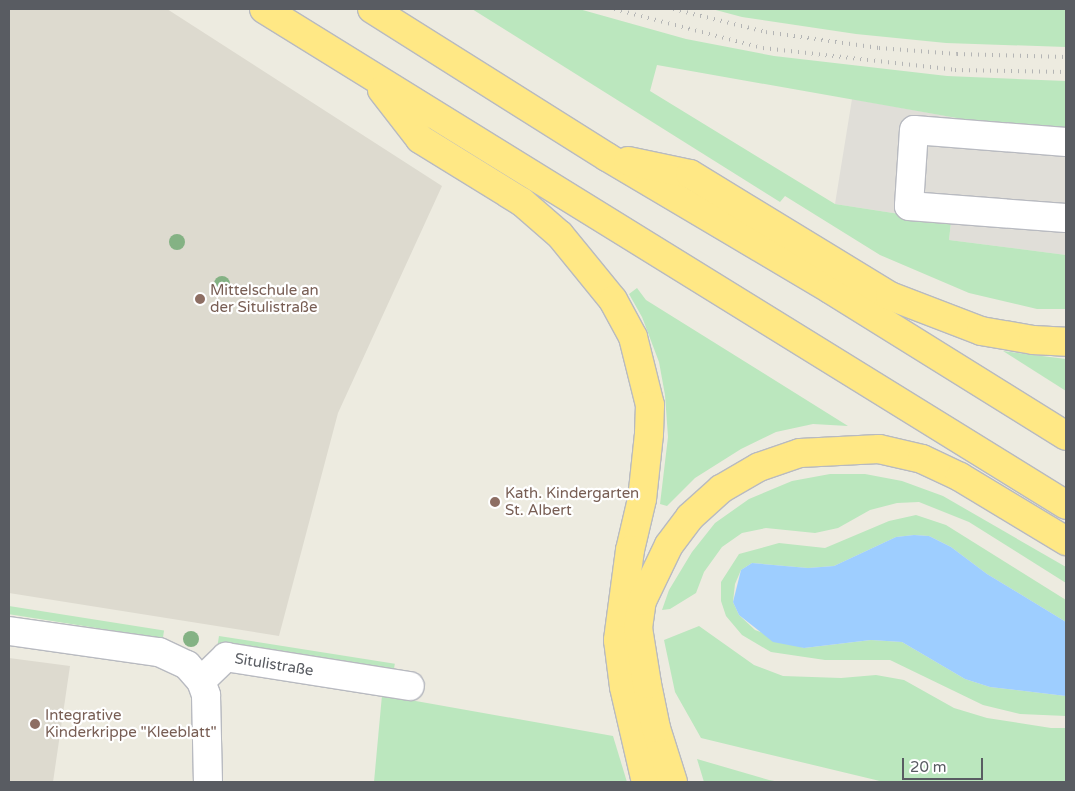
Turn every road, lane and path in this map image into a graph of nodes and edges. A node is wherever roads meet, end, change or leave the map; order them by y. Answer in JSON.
{"nodes":[{"id":1,"x":264,"y":9,"type":"edge"},
{"id":2,"x":372,"y":9,"type":"edge"},
{"id":3,"x":370,"y":76,"type":"junction"},
{"id":4,"x":1066,"y":142,"type":"edge"},
{"id":5,"x":607,"y":157,"type":"junction"},
{"id":6,"x":1066,"y":218,"type":"edge"},
{"id":7,"x":1066,"y":342,"type":"edge"},
{"id":8,"x":1066,"y":436,"type":"edge"},
{"id":9,"x":1066,"y":505,"type":"edge"},
{"id":10,"x":1066,"y":541,"type":"edge"},
{"id":11,"x":9,"y":631,"type":"edge"},
{"id":12,"x":201,"y":681,"type":"junction"},
{"id":13,"x":636,"y":685,"type":"junction"},
{"id":14,"x":410,"y":686,"type":"dead end"},
{"id":15,"x":208,"y":782,"type":"edge"},
{"id":16,"x":646,"y":782,"type":"edge"},
{"id":17,"x":674,"y":782,"type":"edge"}],
"edges":[{"from":1,"to":3,"type":"highway"},
{"from":2,"to":5,"type":"highway"},
{"from":3,"to":9,"type":"highway"},
{"from":3,"to":13,"type":"highway"},
{"from":4,"to":6,"type":"street"},
{"from":5,"to":7,"type":"highway"},
{"from":5,"to":8,"type":"highway"},
{"from":10,"to":13,"type":"highway"},
{"from":11,"to":12,"type":"street"},
{"from":12,"to":14,"type":"street","name":"Situlistraße"},
{"from":12,"to":15,"type":"street"},
{"from":13,"to":16,"type":"highway"},
{"from":13,"to":17,"type":"highway"}]}
